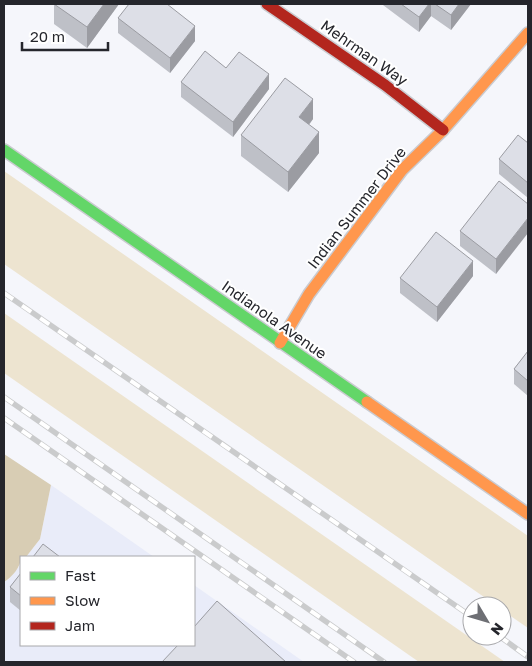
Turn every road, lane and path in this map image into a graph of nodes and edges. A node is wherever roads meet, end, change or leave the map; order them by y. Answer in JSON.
{"nodes":[{"id":1,"x":266,"y":4,"type":"edge"},
{"id":2,"x":528,"y":33,"type":"edge"},
{"id":3,"x":443,"y":130,"type":"junction"},
{"id":4,"x":4,"y":150,"type":"edge"},
{"id":5,"x":280,"y":343,"type":"junction"},
{"id":6,"x":528,"y":514,"type":"edge"}],
"edges":[{"from":1,"to":3,"type":"main road","name":"Mehrman Way"},
{"from":2,"to":3,"type":"main road","name":"Indian Summer Drive"},
{"from":3,"to":5,"type":"main road","name":"Indian Summer Drive"},
{"from":4,"to":5,"type":"main road","name":"Indianola Avenue"},
{"from":5,"to":6,"type":"main road","name":"Indianola Avenue"}]}
